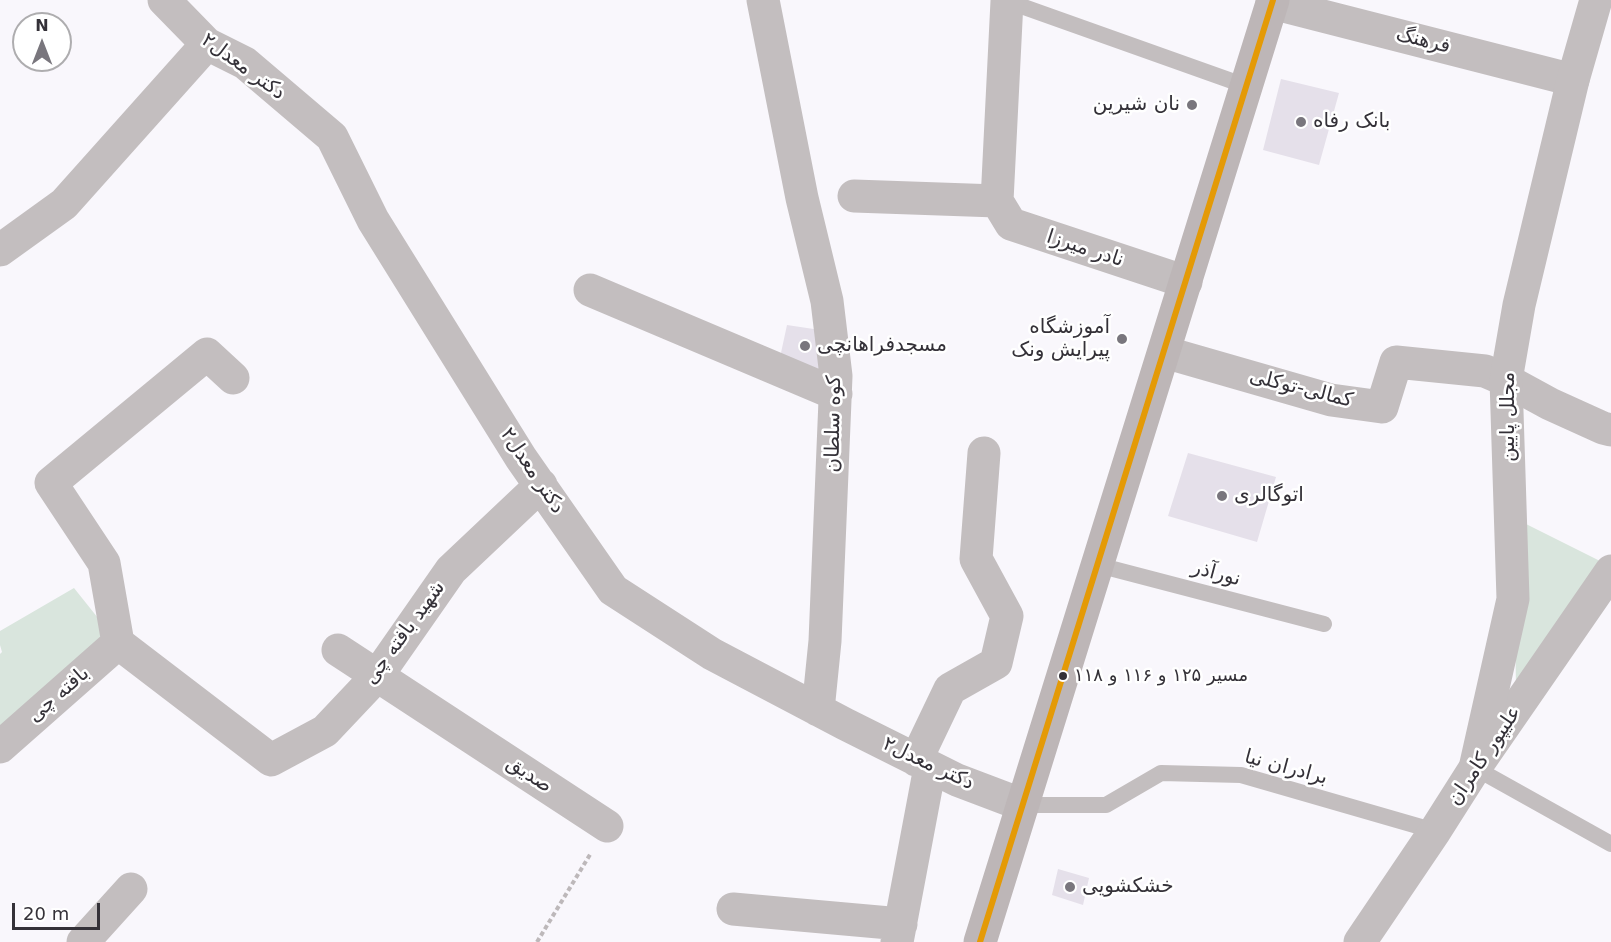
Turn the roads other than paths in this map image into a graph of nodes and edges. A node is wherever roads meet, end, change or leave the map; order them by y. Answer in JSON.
{"nodes":[{"id":1,"x":164,"y":0,"type":"edge"},
{"id":2,"x":763,"y":0,"type":"edge"},
{"id":3,"x":1006,"y":0,"type":"edge"},
{"id":4,"x":1596,"y":0,"type":"edge"},
{"id":5,"x":1273,"y":1,"type":"edge"},
{"id":6,"x":207,"y":44,"type":"junction"},
{"id":7,"x":1573,"y":80,"type":"junction"},
{"id":8,"x":1246,"y":86,"type":"junction"},
{"id":9,"x":854,"y":196,"type":"dead end"},
{"id":10,"x":998,"y":201,"type":"junction"},
{"id":11,"x":0,"y":250,"type":"edge"},
{"id":12,"x":1186,"y":282,"type":"junction"},
{"id":13,"x":590,"y":290,"type":"dead end"},
{"id":14,"x":1164,"y":352,"type":"junction"},
{"id":15,"x":233,"y":378,"type":"dead end"},
{"id":16,"x":1506,"y":380,"type":"junction"},
{"id":17,"x":836,"y":393,"type":"junction"},
{"id":18,"x":1611,"y":430,"type":"edge"},
{"id":19,"x":984,"y":453,"type":"dead end"},
{"id":20,"x":541,"y":485,"type":"junction"},
{"id":21,"x":1098,"y":565,"type":"junction"},
{"id":22,"x":1611,"y":571,"type":"edge"},
{"id":23,"x":1324,"y":624,"type":"dead end"},
{"id":24,"x":118,"y":643,"type":"junction"},
{"id":25,"x":338,"y":650,"type":"dead end"},
{"id":26,"x":377,"y":676,"type":"junction"},
{"id":27,"x":818,"y":710,"type":"junction"},
{"id":28,"x":0,"y":747,"type":"edge"},
{"id":29,"x":923,"y":763,"type":"junction"},
{"id":30,"x":1475,"y":768,"type":"junction"},
{"id":31,"x":1023,"y":805,"type":"junction"},
{"id":32,"x":607,"y":826,"type":"road end"},
{"id":33,"x":1435,"y":831,"type":"junction"},
{"id":34,"x":1611,"y":844,"type":"edge"},
{"id":35,"x":131,"y":889,"type":"dead end"},
{"id":36,"x":734,"y":909,"type":"dead end"},
{"id":37,"x":899,"y":933,"type":"edge"},
{"id":38,"x":82,"y":942,"type":"edge"},
{"id":39,"x":980,"y":942,"type":"edge"},
{"id":40,"x":1360,"y":942,"type":"edge"}],
"edges":[{"from":1,"to":6,"type":"street","name":"دکتر معدل۲"},
{"from":2,"to":17,"type":"street","name":"کوه سلطان"},
{"from":3,"to":8,"type":"lane"},
{"from":3,"to":10,"type":"street"},
{"from":4,"to":7,"type":"street","name":"مجلل پایین"},
{"from":5,"to":7,"type":"street","name":"فرهنگ"},
{"from":5,"to":8,"type":"main road"},
{"from":6,"to":11,"type":"street"},
{"from":6,"to":20,"type":"street","name":"دکتر معدل۲"},
{"from":7,"to":16,"type":"street","name":"مجلل پایین"},
{"from":8,"to":12,"type":"main road"},
{"from":9,"to":10,"type":"street"},
{"from":10,"to":12,"type":"street","name":"نادر میرزا"},
{"from":12,"to":14,"type":"main road"},
{"from":13,"to":17,"type":"street"},
{"from":14,"to":16,"type":"street","name":"کمالی-توکلی"},
{"from":14,"to":21,"type":"main road"},
{"from":15,"to":24,"type":"street"},
{"from":16,"to":18,"type":"street","name":"کمالی-توکلی"},
{"from":16,"to":30,"type":"street","name":"مجلل پایین"},
{"from":17,"to":27,"type":"street","name":"کوه سلطان"},
{"from":19,"to":29,"type":"street"},
{"from":20,"to":26,"type":"street","name":"شهید بافته چی"},
{"from":20,"to":27,"type":"street","name":"دکتر معدل۲"},
{"from":21,"to":23,"type":"lane","name":"نورآذر"},
{"from":21,"to":31,"type":"main road"},
{"from":22,"to":30,"type":"street","name":"علیپور کامران"},
{"from":24,"to":26,"type":"street","name":"شهید بافته چی"},
{"from":24,"to":28,"type":"street","name":"بافته چی"},
{"from":25,"to":26,"type":"street","name":"صدیق"},
{"from":26,"to":32,"type":"street","name":"صدیق"},
{"from":27,"to":29,"type":"street","name":"دکتر معدل۲"},
{"from":29,"to":31,"type":"street","name":"دکتر معدل۲"},
{"from":29,"to":37,"type":"street"},
{"from":30,"to":33,"type":"street","name":"علیپور کامران"},
{"from":30,"to":34,"type":"lane"},
{"from":31,"to":33,"type":"lane","name":"برادران نیا"},
{"from":31,"to":39,"type":"main road"},
{"from":33,"to":40,"type":"street","name":"علیپور کامران"},
{"from":35,"to":38,"type":"street"},
{"from":36,"to":37,"type":"street"}]}
